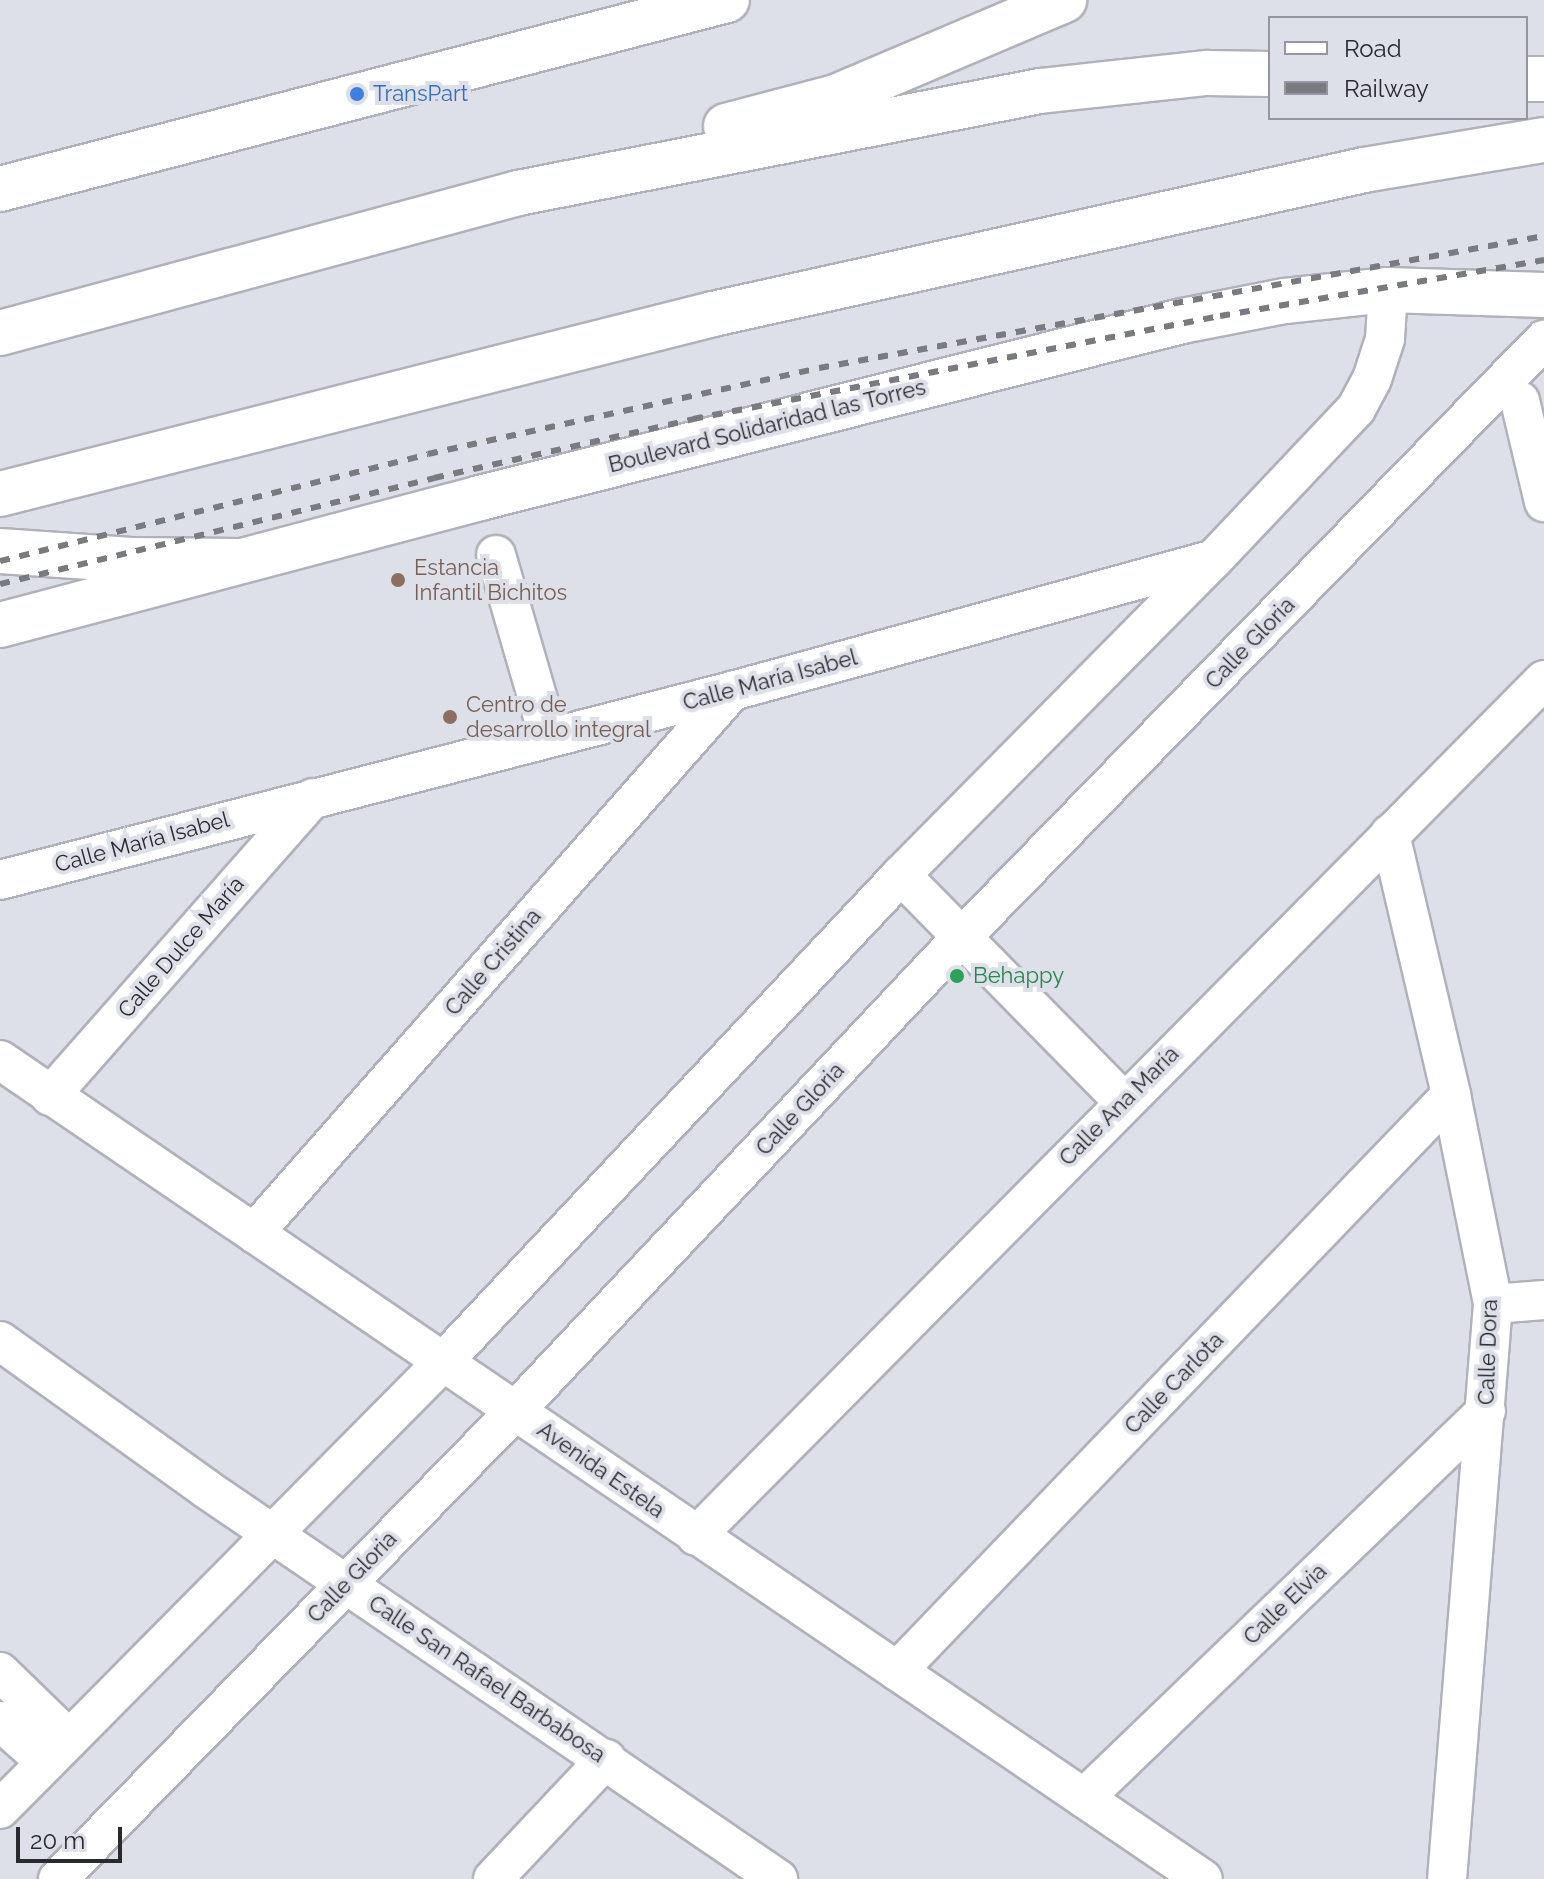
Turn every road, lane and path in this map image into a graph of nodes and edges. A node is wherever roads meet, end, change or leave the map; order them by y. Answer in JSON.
{"nodes":[{"id":1,"x":727,"y":0,"type":"edge"},
{"id":2,"x":1064,"y":0,"type":"edge"},
{"id":3,"x":1268,"y":74,"type":"edge"},
{"id":4,"x":1544,"y":140,"type":"edge"},
{"id":5,"x":0,"y":189,"type":"edge"},
{"id":6,"x":518,"y":193,"type":"junction"},
{"id":7,"x":1388,"y":290,"type":"junction"},
{"id":8,"x":1544,"y":295,"type":"edge"},
{"id":9,"x":0,"y":333,"type":"edge"},
{"id":10,"x":1544,"y":340,"type":"edge"},
{"id":11,"x":1532,"y":399,"type":"edge"},
{"id":12,"x":1481,"y":408,"type":"junction"},
{"id":13,"x":0,"y":494,"type":"edge"},
{"id":14,"x":1544,"y":502,"type":"edge"},
{"id":15,"x":0,"y":551,"type":"edge"},
{"id":16,"x":496,"y":555,"type":"dead end"},
{"id":17,"x":1213,"y":560,"type":"junction"},
{"id":18,"x":239,"y":561,"type":"junction"},
{"id":19,"x":0,"y":625,"type":"edge"},
{"id":20,"x":1544,"y":680,"type":"edge"},
{"id":21,"x":732,"y":691,"type":"junction"},
{"id":22,"x":549,"y":737,"type":"junction"},
{"id":23,"x":313,"y":798,"type":"junction"},
{"id":24,"x":1390,"y":834,"type":"junction"},
{"id":25,"x":901,"y":875,"type":"junction"},
{"id":26,"x":0,"y":880,"type":"edge"},
{"id":27,"x":960,"y":939,"type":"junction"},
{"id":28,"x":0,"y":1060,"type":"edge"},
{"id":29,"x":1451,"y":1095,"type":"junction"},
{"id":30,"x":50,"y":1096,"type":"junction"},
{"id":31,"x":1123,"y":1101,"type":"junction"},
{"id":32,"x":254,"y":1233,"type":"junction"},
{"id":33,"x":1544,"y":1300,"type":"edge"},
{"id":34,"x":1493,"y":1304,"type":"junction"},
{"id":35,"x":0,"y":1341,"type":"edge"},
{"id":36,"x":442,"y":1363,"type":"junction"},
{"id":37,"x":515,"y":1411,"type":"junction"},
{"id":38,"x":1486,"y":1411,"type":"junction"},
{"id":39,"x":274,"y":1535,"type":"junction"},
{"id":40,"x":696,"y":1536,"type":"junction"},
{"id":41,"x":345,"y":1583,"type":"junction"},
{"id":42,"x":897,"y":1671,"type":"junction"},
{"id":43,"x":0,"y":1672,"type":"edge"},
{"id":44,"x":0,"y":1721,"type":"edge"},
{"id":45,"x":58,"y":1750,"type":"junction"},
{"id":46,"x":606,"y":1759,"type":"junction"},
{"id":47,"x":1084,"y":1798,"type":"junction"},
{"id":48,"x":0,"y":1809,"type":"edge"},
{"id":49,"x":58,"y":1879,"type":"edge"},
{"id":50,"x":493,"y":1879,"type":"edge"},
{"id":51,"x":778,"y":1879,"type":"edge"},
{"id":52,"x":1203,"y":1879,"type":"edge"},
{"id":53,"x":1447,"y":1879,"type":"edge"}],
"edges":[{"from":1,"to":5,"type":"main road"},
{"from":2,"to":6,"type":"main road"},
{"from":3,"to":6,"type":"main road"},
{"from":4,"to":13,"type":"main road"},
{"from":6,"to":9,"type":"main road"},
{"from":7,"to":8,"type":"main road","name":"Boulevard Solidaridad las Torres"},
{"from":7,"to":17,"type":"street"},
{"from":7,"to":18,"type":"main road","name":"Boulevard Solidaridad las Torres"},
{"from":10,"to":12,"type":"street","name":"Calle Gloria"},
{"from":11,"to":12,"type":"street"},
{"from":11,"to":14,"type":"street"},
{"from":12,"to":27,"type":"street","name":"Calle Gloria"},
{"from":15,"to":18,"type":"main road"},
{"from":16,"to":22,"type":"street"},
{"from":17,"to":21,"type":"street","name":"Calle María Isabel"},
{"from":17,"to":25,"type":"street"},
{"from":18,"to":19,"type":"main road","name":"Boulevard Solidaridad las Torres"},
{"from":20,"to":24,"type":"street","name":"Calle Ana María"},
{"from":21,"to":22,"type":"street","name":"Calle María Isabel"},
{"from":21,"to":32,"type":"street","name":"Calle Cristina"},
{"from":22,"to":23,"type":"street","name":"Calle María Isabel"},
{"from":23,"to":26,"type":"street","name":"Calle María Isabel"},
{"from":23,"to":30,"type":"street","name":"Calle Dulce María"},
{"from":24,"to":29,"type":"street","name":"Calle Dora"},
{"from":24,"to":31,"type":"street","name":"Calle Ana María"},
{"from":25,"to":27,"type":"street"},
{"from":25,"to":36,"type":"street"},
{"from":27,"to":31,"type":"street"},
{"from":27,"to":37,"type":"street","name":"Calle Gloria"},
{"from":28,"to":30,"type":"street","name":"Avenida Estela"},
{"from":29,"to":34,"type":"street","name":"Calle Dora"},
{"from":29,"to":42,"type":"street","name":"Calle Carlota"},
{"from":30,"to":32,"type":"street","name":"Avenida Estela"},
{"from":31,"to":40,"type":"street","name":"Calle Ana María"},
{"from":32,"to":36,"type":"street","name":"Avenida Estela"},
{"from":33,"to":34,"type":"street"},
{"from":34,"to":38,"type":"street","name":"Calle Dora"},
{"from":35,"to":39,"type":"street","name":"Calle San Rafael Barbabosa"},
{"from":36,"to":37,"type":"street","name":"Avenida Estela"},
{"from":36,"to":39,"type":"street"},
{"from":37,"to":40,"type":"street","name":"Avenida Estela"},
{"from":37,"to":41,"type":"street","name":"Calle Gloria"},
{"from":38,"to":47,"type":"street","name":"Calle Elvia"},
{"from":38,"to":53,"type":"street","name":"Calle Dora"},
{"from":39,"to":41,"type":"street","name":"Calle San Rafael Barbabosa"},
{"from":39,"to":45,"type":"street"},
{"from":40,"to":42,"type":"street","name":"Avenida Estela"},
{"from":41,"to":46,"type":"street","name":"Calle San Rafael Barbabosa"},
{"from":41,"to":49,"type":"street","name":"Calle Gloria"},
{"from":42,"to":47,"type":"street","name":"Avenida Estela"},
{"from":43,"to":45,"type":"street"},
{"from":44,"to":45,"type":"street"},
{"from":45,"to":48,"type":"street"},
{"from":46,"to":50,"type":"street"},
{"from":46,"to":51,"type":"street","name":"Calle San Rafael Barbabosa"},
{"from":47,"to":52,"type":"street","name":"Avenida Estela"}]}
